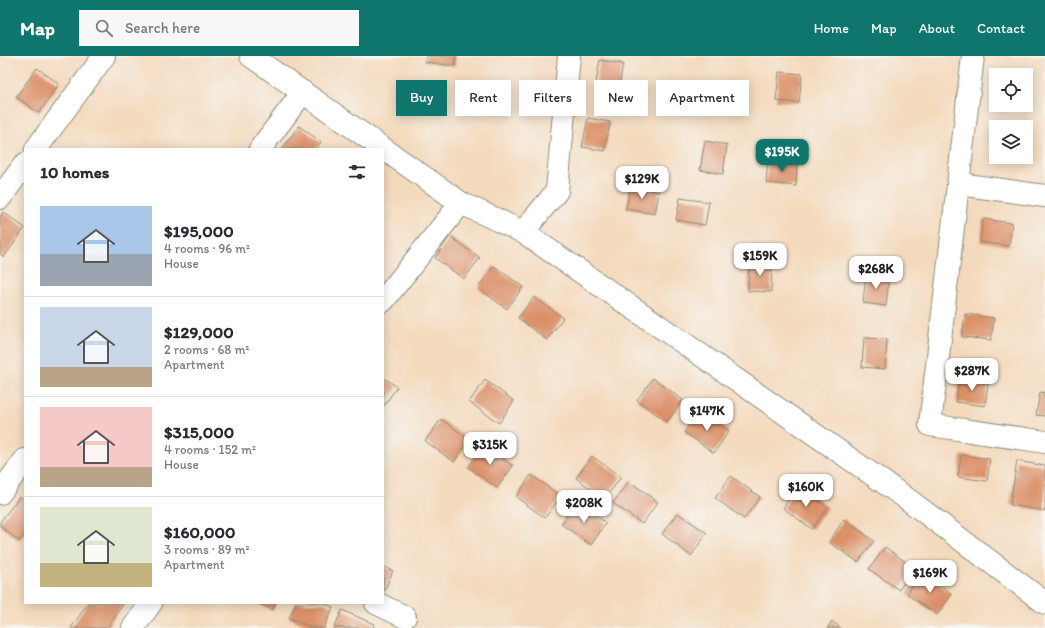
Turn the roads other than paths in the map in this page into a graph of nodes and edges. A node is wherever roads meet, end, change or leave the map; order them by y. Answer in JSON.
{"nodes":[{"id":1,"x":104,"y":56,"type":"edge"},
{"id":2,"x":251,"y":56,"type":"edge"},
{"id":3,"x":569,"y":56,"type":"edge"},
{"id":4,"x":973,"y":56,"type":"edge"},
{"id":5,"x":303,"y":92,"type":"junction"},
{"id":6,"x":37,"y":148,"type":"edge"},
{"id":7,"x":261,"y":148,"type":"edge"},
{"id":8,"x":383,"y":148,"type":"edge"},
{"id":9,"x":384,"y":149,"type":"edge"},
{"id":10,"x":24,"y":165,"type":"edge"},
{"id":11,"x":959,"y":184,"type":"junction"},
{"id":12,"x":1045,"y":196,"type":"edge"},
{"id":13,"x":0,"y":198,"type":"edge"},
{"id":14,"x":461,"y":203,"type":"junction"},
{"id":15,"x":523,"y":232,"type":"junction"},
{"id":16,"x":384,"y":300,"type":"edge"},
{"id":17,"x":1045,"y":442,"type":"edge"},
{"id":18,"x":24,"y":461,"type":"edge"},
{"id":19,"x":0,"y":493,"type":"edge"},
{"id":20,"x":1045,"y":603,"type":"edge"},
{"id":21,"x":150,"y":604,"type":"edge"},
{"id":22,"x":378,"y":604,"type":"edge"},
{"id":23,"x":405,"y":617,"type":"dead end"},
{"id":24,"x":133,"y":628,"type":"edge"}],
"edges":[{"from":1,"to":6,"type":"street"},
{"from":2,"to":5,"type":"street"},
{"from":3,"to":15,"type":"street"},
{"from":4,"to":11,"type":"street"},
{"from":5,"to":7,"type":"street"},
{"from":5,"to":8,"type":"street"},
{"from":9,"to":14,"type":"street"},
{"from":10,"to":13,"type":"street"},
{"from":11,"to":12,"type":"street"},
{"from":11,"to":17,"type":"street"},
{"from":14,"to":15,"type":"street"},
{"from":14,"to":16,"type":"street"},
{"from":15,"to":20,"type":"street"},
{"from":18,"to":19,"type":"street"},
{"from":21,"to":24,"type":"street"},
{"from":22,"to":23,"type":"street"}]}
